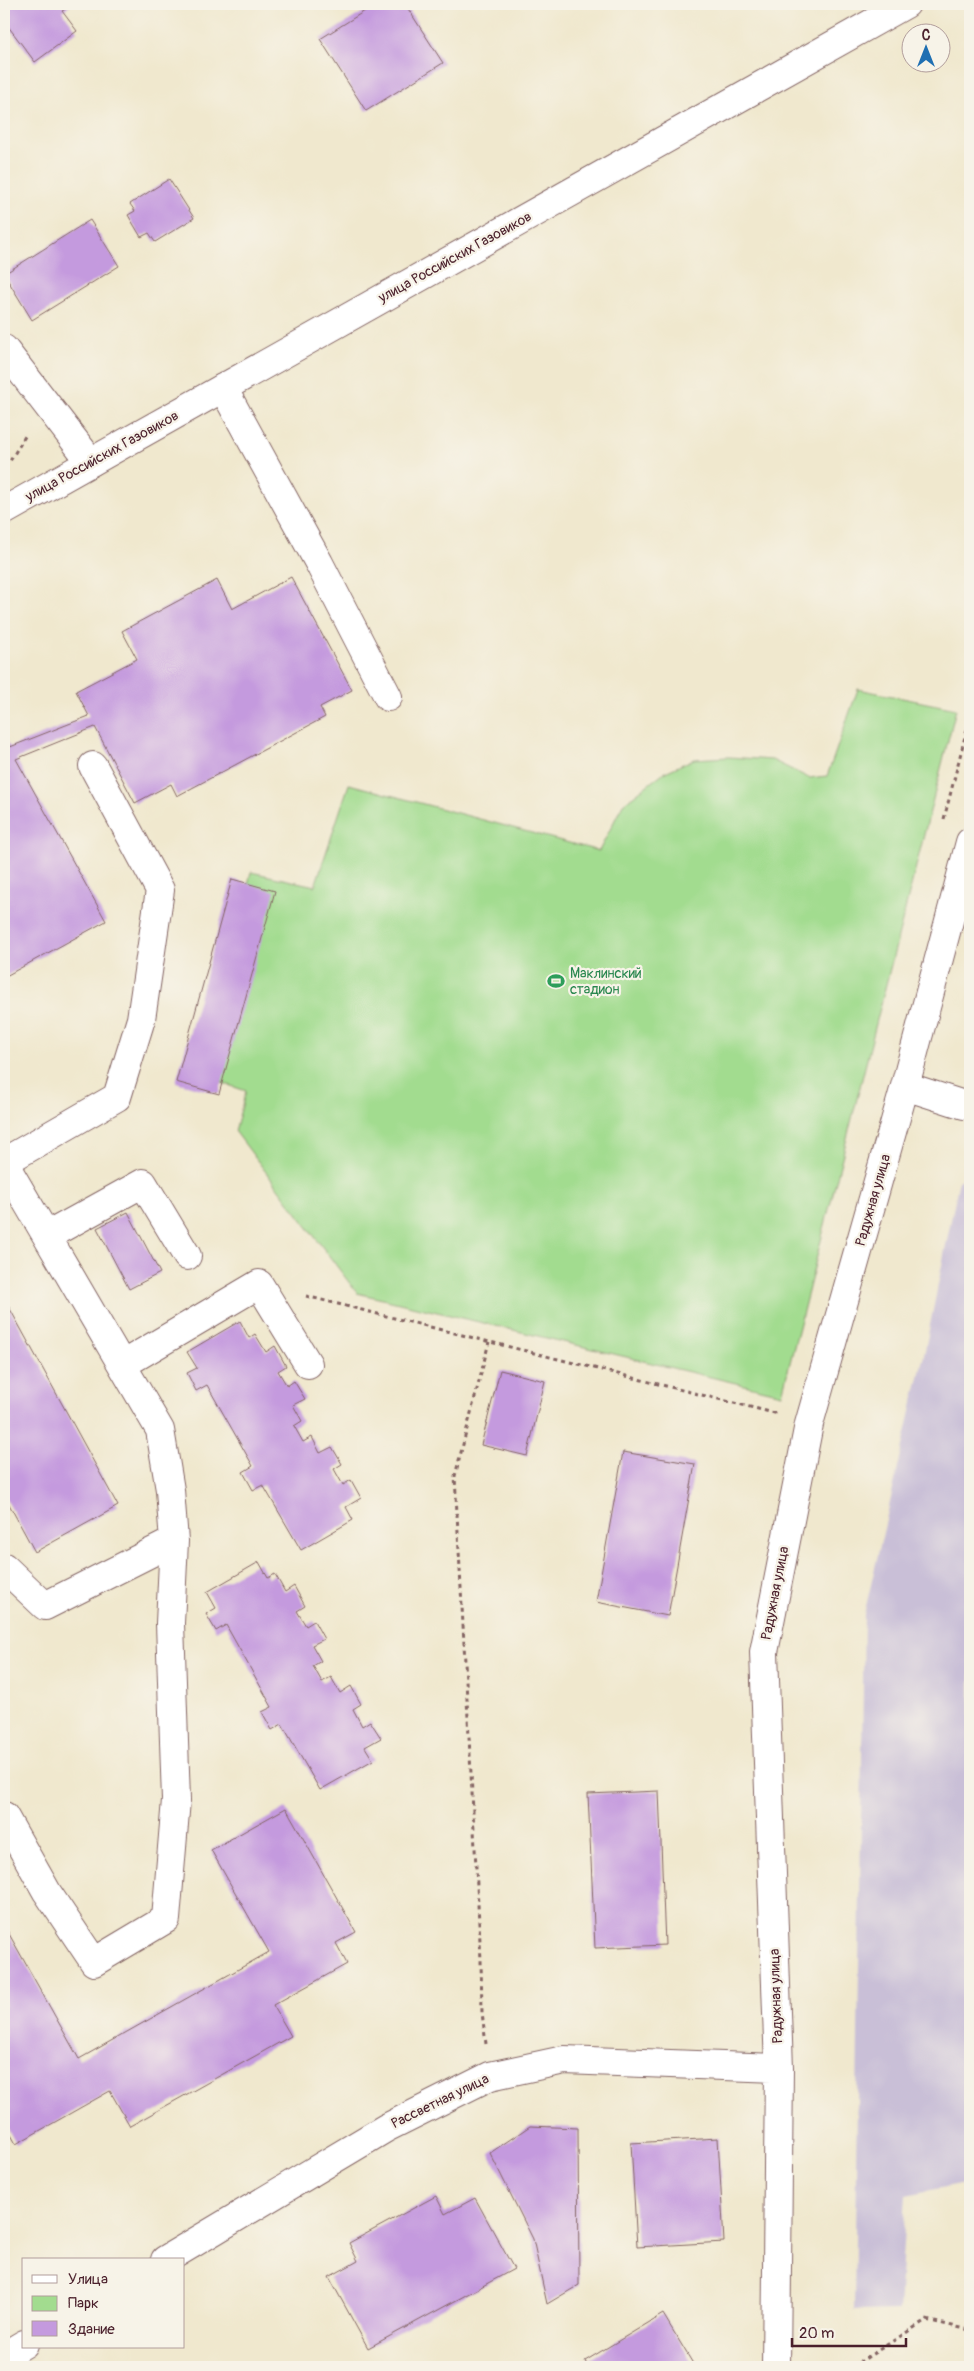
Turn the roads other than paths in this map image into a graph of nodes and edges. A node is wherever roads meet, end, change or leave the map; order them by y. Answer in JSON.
{"nodes":[{"id":1,"x":906,"y":4,"type":"edge"},
{"id":2,"x":4,"y":349,"type":"edge"},
{"id":3,"x":223,"y":388,"type":"junction"},
{"id":4,"x":91,"y":462,"type":"junction"},
{"id":5,"x":4,"y":510,"type":"edge"},
{"id":6,"x":388,"y":698,"type":"dead end"},
{"id":7,"x":93,"y":766,"type":"dead end"},
{"id":8,"x":970,"y":842,"type":"edge"},
{"id":9,"x":905,"y":1086,"type":"junction"},
{"id":10,"x":970,"y":1104,"type":"edge"},
{"id":11,"x":4,"y":1163,"type":"edge"},
{"id":12,"x":47,"y":1236,"type":"junction"},
{"id":13,"x":187,"y":1256,"type":"dead end"},
{"id":14,"x":122,"y":1364,"type":"junction"},
{"id":15,"x":308,"y":1364,"type":"dead end"},
{"id":16,"x":174,"y":1541,"type":"junction"},
{"id":17,"x":4,"y":1568,"type":"edge"},
{"id":18,"x":4,"y":1816,"type":"edge"},
{"id":19,"x":779,"y":2068,"type":"junction"},
{"id":20,"x":168,"y":2258,"type":"edge"},
{"id":21,"x":22,"y":2345,"type":"edge"},
{"id":22,"x":4,"y":2356,"type":"edge"},
{"id":23,"x":776,"y":2367,"type":"edge"}],
"edges":[{"from":1,"to":3,"type":"street","name":"улица Российских Газовиков"},
{"from":2,"to":4,"type":"street"},
{"from":3,"to":4,"type":"street","name":"улица Российских Газовиков"},
{"from":3,"to":6,"type":"street"},
{"from":4,"to":5,"type":"street","name":"улица Российских Газовиков"},
{"from":7,"to":11,"type":"street"},
{"from":8,"to":9,"type":"street","name":"Радужная улица"},
{"from":9,"to":10,"type":"street"},
{"from":9,"to":19,"type":"street","name":"Радужная улица"},
{"from":11,"to":12,"type":"street"},
{"from":12,"to":13,"type":"street"},
{"from":12,"to":14,"type":"street"},
{"from":14,"to":15,"type":"street"},
{"from":14,"to":16,"type":"street"},
{"from":16,"to":17,"type":"street"},
{"from":16,"to":18,"type":"street"},
{"from":19,"to":20,"type":"street","name":"Рассветная улица"},
{"from":19,"to":23,"type":"street","name":"Радужная улица"},
{"from":21,"to":22,"type":"street"}]}
